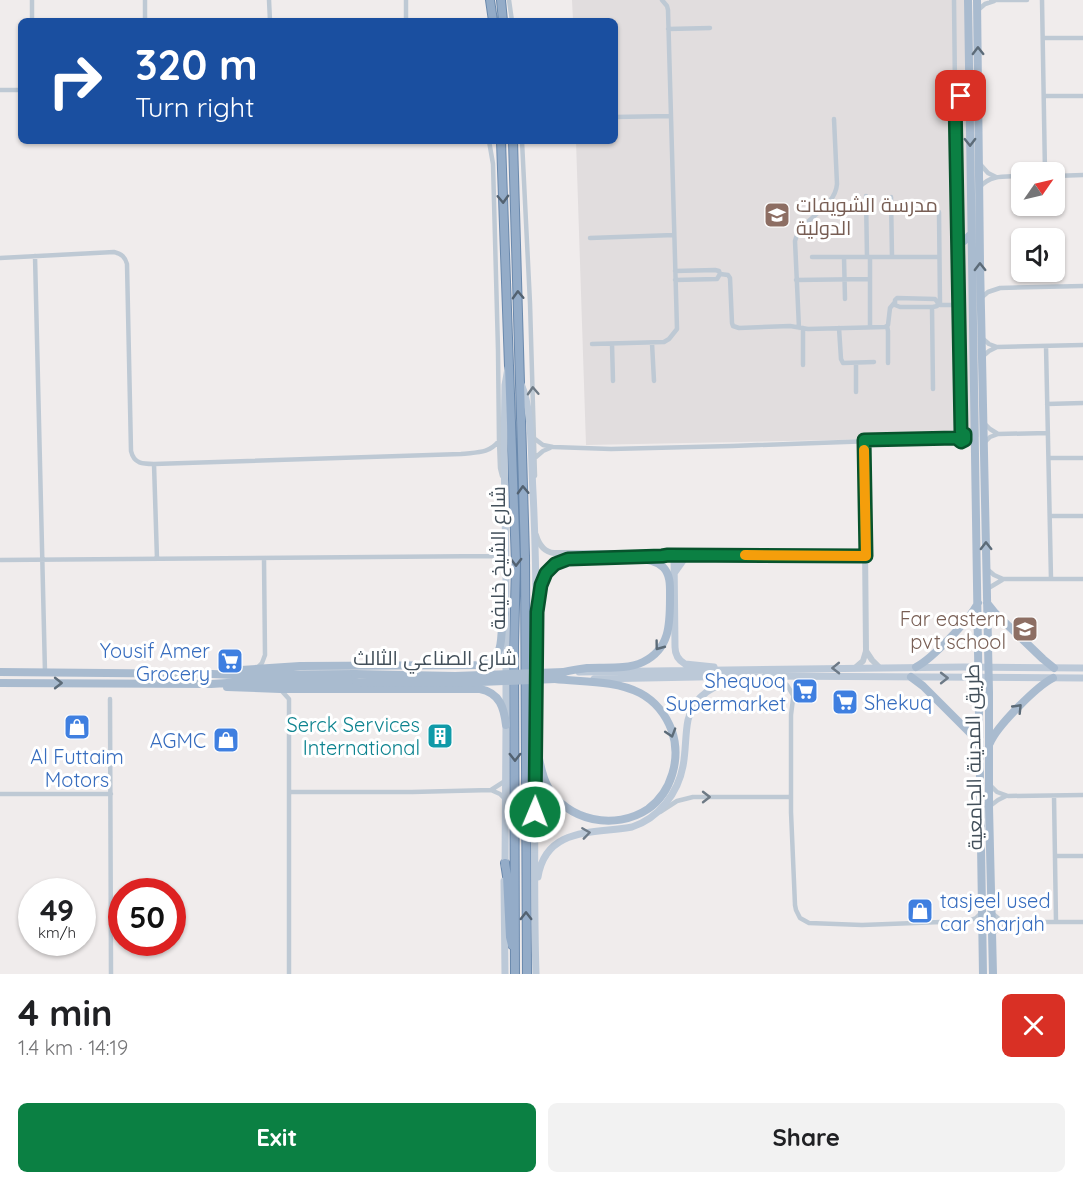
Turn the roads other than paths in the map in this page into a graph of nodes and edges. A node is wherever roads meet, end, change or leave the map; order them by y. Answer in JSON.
{"nodes":[{"id":1,"x":32,"y":0,"type":"edge"},
{"id":2,"x":145,"y":0,"type":"edge"},
{"id":3,"x":269,"y":0,"type":"edge"},
{"id":4,"x":406,"y":0,"type":"edge"},
{"id":5,"x":490,"y":0,"type":"edge"},
{"id":6,"x":501,"y":0,"type":"edge"},
{"id":7,"x":510,"y":0,"type":"edge"},
{"id":8,"x":662,"y":0,"type":"edge"},
{"id":9,"x":954,"y":0,"type":"edge"},
{"id":10,"x":968,"y":0,"type":"edge"},
{"id":11,"x":977,"y":0,"type":"edge"},
{"id":12,"x":992,"y":0,"type":"edge"},
{"id":13,"x":1027,"y":0,"type":"edge"},
{"id":14,"x":1042,"y":0,"type":"edge"},
{"id":15,"x":977,"y":11,"type":"junction"},
{"id":16,"x":32,"y":18,"type":"edge"},
{"id":17,"x":145,"y":18,"type":"edge"},
{"id":18,"x":270,"y":18,"type":"edge"},
{"id":19,"x":406,"y":18,"type":"edge"},
{"id":20,"x":493,"y":18,"type":"edge"},
{"id":21,"x":503,"y":18,"type":"edge"},
{"id":22,"x":512,"y":18,"type":"edge"},
{"id":23,"x":710,"y":28,"type":"dead end"},
{"id":24,"x":669,"y":29,"type":"junction"},
{"id":25,"x":1083,"y":38,"type":"edge"},
{"id":26,"x":1042,"y":39,"type":"junction"},
{"id":27,"x":0,"y":90,"type":"edge"},
{"id":28,"x":18,"y":90,"type":"edge"},
{"id":29,"x":969,"y":96,"type":"junction"},
{"id":30,"x":1044,"y":96,"type":"junction"},
{"id":31,"x":1083,"y":96,"type":"edge"},
{"id":32,"x":955,"y":97,"type":"junction"},
{"id":33,"x":670,"y":116,"type":"junction"},
{"id":34,"x":618,"y":117,"type":"edge"},
{"id":35,"x":834,"y":119,"type":"dead end"},
{"id":36,"x":490,"y":144,"type":"edge"},
{"id":37,"x":501,"y":144,"type":"edge"},
{"id":38,"x":513,"y":144,"type":"edge"},
{"id":39,"x":522,"y":144,"type":"edge"},
{"id":40,"x":522,"y":160,"type":"junction"},
{"id":41,"x":979,"y":161,"type":"junction"},
{"id":42,"x":1045,"y":162,"type":"edge"},
{"id":43,"x":514,"y":168,"type":"junction"},
{"id":44,"x":1083,"y":175,"type":"edge"},
{"id":45,"x":1011,"y":176,"type":"edge"},
{"id":46,"x":1065,"y":176,"type":"edge"},
{"id":47,"x":996,"y":177,"type":"junction"},
{"id":48,"x":979,"y":188,"type":"junction"},
{"id":49,"x":866,"y":196,"type":"dead end"},
{"id":50,"x":891,"y":197,"type":"dead end"},
{"id":51,"x":939,"y":212,"type":"dead end"},
{"id":52,"x":971,"y":234,"type":"junction"},
{"id":53,"x":674,"y":235,"type":"junction"},
{"id":54,"x":590,"y":238,"type":"dead end"},
{"id":55,"x":957,"y":239,"type":"junction"},
{"id":56,"x":35,"y":256,"type":"junction"},
{"id":57,"x":812,"y":257,"type":"dead end"},
{"id":58,"x":844,"y":257,"type":"junction"},
{"id":59,"x":868,"y":257,"type":"junction"},
{"id":60,"x":892,"y":257,"type":"junction"},
{"id":61,"x":939,"y":257,"type":"junction"},
{"id":62,"x":0,"y":258,"type":"edge"},
{"id":63,"x":496,"y":261,"type":"junction"},
{"id":64,"x":505,"y":270,"type":"junction"},
{"id":65,"x":696,"y":270,"type":"junction"},
{"id":66,"x":675,"y":271,"type":"junction"},
{"id":67,"x":720,"y":274,"type":"junction"},
{"id":68,"x":844,"y":279,"type":"junction"},
{"id":69,"x":870,"y":279,"type":"junction"},
{"id":70,"x":675,"y":280,"type":"junction"},
{"id":71,"x":697,"y":280,"type":"junction"},
{"id":72,"x":796,"y":280,"type":"junction"},
{"id":73,"x":1083,"y":286,"type":"edge"},
{"id":74,"x":844,"y":299,"type":"dead end"},
{"id":75,"x":981,"y":299,"type":"junction"},
{"id":76,"x":895,"y":302,"type":"junction"},
{"id":77,"x":958,"y":305,"type":"junction"},
{"id":78,"x":936,"y":306,"type":"junction"},
{"id":79,"x":887,"y":326,"type":"junction"},
{"id":80,"x":870,"y":327,"type":"junction"},
{"id":81,"x":801,"y":328,"type":"junction"},
{"id":82,"x":840,"y":328,"type":"junction"},
{"id":83,"x":982,"y":338,"type":"junction"},
{"id":84,"x":652,"y":343,"type":"junction"},
{"id":85,"x":592,"y":344,"type":"dead end"},
{"id":86,"x":612,"y":344,"type":"junction"},
{"id":87,"x":1083,"y":345,"type":"edge"},
{"id":88,"x":1046,"y":346,"type":"junction"},
{"id":89,"x":998,"y":347,"type":"junction"},
{"id":90,"x":982,"y":357,"type":"junction"},
{"id":91,"x":973,"y":359,"type":"junction"},
{"id":92,"x":874,"y":362,"type":"dead end"},
{"id":93,"x":856,"y":363,"type":"junction"},
{"id":94,"x":888,"y":363,"type":"dead end"},
{"id":95,"x":803,"y":365,"type":"dead end"},
{"id":96,"x":509,"y":366,"type":"junction"},
{"id":97,"x":983,"y":379,"type":"junction"},
{"id":98,"x":613,"y":381,"type":"dead end"},
{"id":99,"x":654,"y":381,"type":"dead end"},
{"id":100,"x":520,"y":382,"type":"junction"},
{"id":101,"x":933,"y":389,"type":"dead end"},
{"id":102,"x":856,"y":392,"type":"dead end"},
{"id":103,"x":1083,"y":403,"type":"edge"},
{"id":104,"x":1047,"y":404,"type":"junction"},
{"id":105,"x":984,"y":421,"type":"junction"},
{"id":106,"x":974,"y":427,"type":"junction"},
{"id":107,"x":1048,"y":432,"type":"junction"},
{"id":108,"x":963,"y":433,"type":"junction"},
{"id":109,"x":998,"y":434,"type":"junction"},
{"id":110,"x":956,"y":438,"type":"junction"},
{"id":111,"x":535,"y":439,"type":"junction"},
{"id":112,"x":864,"y":440,"type":"junction"},
{"id":113,"x":499,"y":441,"type":"junction"},
{"id":114,"x":963,"y":441,"type":"junction"},
{"id":115,"x":984,"y":444,"type":"junction"},
{"id":116,"x":553,"y":447,"type":"junction"},
{"id":117,"x":975,"y":451,"type":"junction"},
{"id":118,"x":487,"y":452,"type":"junction"},
{"id":119,"x":536,"y":457,"type":"junction"},
{"id":120,"x":1049,"y":458,"type":"junction"},
{"id":121,"x":1083,"y":458,"type":"edge"},
{"id":122,"x":500,"y":460,"type":"junction"},
{"id":123,"x":154,"y":464,"type":"junction"},
{"id":124,"x":504,"y":479,"type":"junction"},
{"id":125,"x":533,"y":491,"type":"junction"},
{"id":126,"x":1050,"y":516,"type":"junction"},
{"id":127,"x":1083,"y":516,"type":"edge"},
{"id":128,"x":535,"y":532,"type":"junction"},
{"id":129,"x":505,"y":543,"type":"junction"},
{"id":130,"x":671,"y":555,"type":"junction"},
{"id":131,"x":687,"y":555,"type":"junction"},
{"id":132,"x":493,"y":556,"type":"junction"},
{"id":133,"x":866,"y":556,"type":"junction"},
{"id":134,"x":627,"y":557,"type":"junction"},
{"id":135,"x":264,"y":558,"type":"junction"},
{"id":136,"x":43,"y":559,"type":"junction"},
{"id":137,"x":157,"y":559,"type":"junction"},
{"id":138,"x":0,"y":560,"type":"edge"},
{"id":139,"x":506,"y":567,"type":"junction"},
{"id":140,"x":986,"y":569,"type":"junction"},
{"id":141,"x":675,"y":572,"type":"junction"},
{"id":142,"x":1003,"y":579,"type":"junction"},
{"id":143,"x":1051,"y":579,"type":"junction"},
{"id":144,"x":1083,"y":579,"type":"edge"},
{"id":145,"x":987,"y":589,"type":"junction"},
{"id":146,"x":978,"y":601,"type":"junction"},
{"id":147,"x":987,"y":603,"type":"junction"},
{"id":148,"x":537,"y":612,"type":"junction"},
{"id":149,"x":505,"y":614,"type":"junction"},
{"id":150,"x":866,"y":651,"type":"junction"},
{"id":151,"x":265,"y":655,"type":"junction"},
{"id":152,"x":978,"y":657,"type":"junction"},
{"id":153,"x":988,"y":658,"type":"junction"},
{"id":154,"x":278,"y":667,"type":"junction"},
{"id":155,"x":879,"y":667,"type":"junction"},
{"id":156,"x":916,"y":667,"type":"junction"},
{"id":157,"x":974,"y":667,"type":"junction"},
{"id":158,"x":993,"y":667,"type":"junction"},
{"id":159,"x":855,"y":668,"type":"junction"},
{"id":160,"x":1054,"y":668,"type":"junction"},
{"id":161,"x":1083,"y":668,"type":"edge"},
{"id":162,"x":255,"y":669,"type":"junction"},
{"id":163,"x":722,"y":670,"type":"junction"},
{"id":164,"x":0,"y":672,"type":"edge"},
{"id":165,"x":45,"y":672,"type":"junction"},
{"id":166,"x":212,"y":674,"type":"junction"},
{"id":167,"x":612,"y":676,"type":"junction"},
{"id":168,"x":749,"y":676,"type":"junction"},
{"id":169,"x":779,"y":677,"type":"junction"},
{"id":170,"x":356,"y":678,"type":"junction"},
{"id":171,"x":805,"y":678,"type":"junction"},
{"id":172,"x":911,"y":678,"type":"junction"},
{"id":173,"x":969,"y":678,"type":"junction"},
{"id":174,"x":978,"y":678,"type":"junction"},
{"id":175,"x":992,"y":678,"type":"junction"},
{"id":176,"x":1053,"y":678,"type":"junction"},
{"id":177,"x":1083,"y":678,"type":"edge"},
{"id":178,"x":0,"y":683,"type":"edge"},
{"id":179,"x":211,"y":684,"type":"junction"},
{"id":180,"x":988,"y":688,"type":"junction"},
{"id":181,"x":280,"y":689,"type":"junction"},
{"id":182,"x":299,"y":689,"type":"junction"},
{"id":183,"x":978,"y":689,"type":"junction"},
{"id":184,"x":793,"y":695,"type":"junction"},
{"id":185,"x":110,"y":699,"type":"dead end"},
{"id":186,"x":289,"y":699,"type":"junction"},
{"id":187,"x":506,"y":725,"type":"junction"},
{"id":188,"x":536,"y":743,"type":"junction"},
{"id":189,"x":989,"y":744,"type":"junction"},
{"id":190,"x":979,"y":745,"type":"junction"},
{"id":191,"x":505,"y":782,"type":"junction"},
{"id":192,"x":989,"y":784,"type":"junction"},
{"id":193,"x":491,"y":790,"type":"junction"},
{"id":194,"x":289,"y":792,"type":"junction"},
{"id":195,"x":0,"y":794,"type":"edge"},
{"id":196,"x":111,"y":794,"type":"junction"},
{"id":197,"x":1083,"y":795,"type":"edge"},
{"id":198,"x":1008,"y":796,"type":"junction"},
{"id":199,"x":1054,"y":796,"type":"junction"},
{"id":200,"x":791,"y":797,"type":"junction"},
{"id":201,"x":506,"y":800,"type":"junction"},
{"id":202,"x":989,"y":807,"type":"junction"},
{"id":203,"x":653,"y":816,"type":"junction"},
{"id":204,"x":1055,"y":856,"type":"junction"},
{"id":205,"x":1083,"y":856,"type":"edge"},
{"id":206,"x":505,"y":863,"type":"junction"},
{"id":207,"x":535,"y":906,"type":"junction"},
{"id":208,"x":988,"y":910,"type":"junction"},
{"id":209,"x":968,"y":921,"type":"junction"},
{"id":210,"x":1008,"y":922,"type":"junction"},
{"id":211,"x":1056,"y":922,"type":"junction"},
{"id":212,"x":1083,"y":922,"type":"edge"},
{"id":213,"x":983,"y":930,"type":"junction"},
{"id":214,"x":992,"y":934,"type":"junction"},
{"id":215,"x":515,"y":958,"type":"junction"},
{"id":216,"x":111,"y":974,"type":"edge"},
{"id":217,"x":289,"y":974,"type":"edge"},
{"id":218,"x":506,"y":974,"type":"edge"},
{"id":219,"x":515,"y":974,"type":"edge"},
{"id":220,"x":527,"y":974,"type":"edge"},
{"id":221,"x":536,"y":974,"type":"edge"},
{"id":222,"x":983,"y":974,"type":"edge"},
{"id":223,"x":993,"y":974,"type":"edge"}],
"edges":[{"from":1,"to":16,"type":"street"},
{"from":2,"to":17,"type":"street"},
{"from":3,"to":18,"type":"street"},
{"from":4,"to":19,"type":"street"},
{"from":5,"to":20,"type":"highway"},
{"from":6,"to":21,"type":"highway"},
{"from":7,"to":22,"type":"street"},
{"from":8,"to":24,"type":"street"},
{"from":9,"to":32,"type":"street"},
{"from":10,"to":29,"type":"main road","name":"طريق المدينة الجامعية"},
{"from":11,"to":15,"type":"main road","name":"طريق المدينة الجامعية"},
{"from":12,"to":13,"type":"street"},
{"from":12,"to":15,"type":"street"},
{"from":14,"to":26,"type":"street"},
{"from":41,"to":15,"type":"main road","name":"طريق المدينة الجامعية","one_way":true},
{"from":23,"to":24,"type":"street"},
{"from":24,"to":33,"type":"street"},
{"from":25,"to":26,"type":"street"},
{"from":26,"to":30,"type":"street"},
{"from":27,"to":28,"type":"street"},
{"from":29,"to":32,"type":"main road"},
{"from":29,"to":52,"type":"main road","name":"طريق المدينة الجامعية","one_way":true},
{"from":30,"to":31,"type":"street"},
{"from":30,"to":42,"type":"street"},
{"from":32,"to":55,"type":"street"},
{"from":33,"to":34,"type":"street"},
{"from":33,"to":53,"type":"street"},
{"from":35,"to":72,"type":"street"},
{"from":36,"to":63,"type":"street"},
{"from":37,"to":64,"type":"highway","name":"شارع الشيخ خليفة","one_way":true},
{"from":38,"to":43,"type":"highway","name":"شارع الشيخ خليفة"},
{"from":39,"to":40,"type":"street"},
{"from":40,"to":43,"type":"highway"},
{"from":111,"to":40,"type":"street","one_way":true},
{"from":41,"to":47,"type":"street"},
{"from":41,"to":48,"type":"main road","name":"طريق المدينة الجامعية"},
{"from":100,"to":43,"type":"highway","name":"شارع الشيخ خليفة","one_way":true},
{"from":44,"to":46,"type":"street"},
{"from":45,"to":47,"type":"street"},
{"from":47,"to":48,"type":"street"},
{"from":75,"to":48,"type":"main road","name":"طريق المدينة الجامعية","one_way":true},
{"from":49,"to":59,"type":"street"},
{"from":50,"to":60,"type":"street"},
{"from":51,"to":61,"type":"street"},
{"from":52,"to":55,"type":"main road"},
{"from":52,"to":91,"type":"main road","name":"طريق المدينة الجامعية"},
{"from":53,"to":54,"type":"street"},
{"from":53,"to":66,"type":"street"},
{"from":55,"to":77,"type":"street"},
{"from":56,"to":62,"type":"street"},
{"from":56,"to":123,"type":"street"},
{"from":56,"to":136,"type":"street"},
{"from":57,"to":58,"type":"street"},
{"from":58,"to":59,"type":"street"},
{"from":58,"to":68,"type":"street"},
{"from":59,"to":60,"type":"street"},
{"from":59,"to":69,"type":"street"},
{"from":60,"to":61,"type":"street"},
{"from":61,"to":78,"type":"street"},
{"from":63,"to":64,"type":"highway"},
{"from":63,"to":113,"type":"street"},
{"from":64,"to":96,"type":"highway","name":"شارع الشيخ خليفة"},
{"from":65,"to":66,"type":"street"},
{"from":65,"to":67,"type":"street"},
{"from":65,"to":71,"type":"street"},
{"from":66,"to":70,"type":"street"},
{"from":67,"to":71,"type":"street"},
{"from":67,"to":81,"type":"street"},
{"from":68,"to":69,"type":"street"},
{"from":68,"to":72,"type":"street"},
{"from":68,"to":74,"type":"street"},
{"from":69,"to":80,"type":"street"},
{"from":70,"to":71,"type":"street"},
{"from":70,"to":84,"type":"street"},
{"from":72,"to":81,"type":"street"},
{"from":73,"to":75,"type":"street"},
{"from":75,"to":83,"type":"main road","name":"طريق المدينة الجامعية"},
{"from":76,"to":78,"type":"street"},
{"from":76,"to":78,"type":"street"},
{"from":76,"to":79,"type":"street"},
{"from":77,"to":78,"type":"street"},
{"from":77,"to":108,"type":"street"},
{"from":78,"to":101,"type":"street"},
{"from":79,"to":80,"type":"street"},
{"from":79,"to":94,"type":"street"},
{"from":80,"to":82,"type":"street"},
{"from":81,"to":82,"type":"street"},
{"from":81,"to":95,"type":"street"},
{"from":82,"to":93,"type":"street"},
{"from":83,"to":89,"type":"street"},
{"from":83,"to":90,"type":"main road","name":"طريق المدينة الجامعية"},
{"from":84,"to":86,"type":"street"},
{"from":84,"to":99,"type":"street"},
{"from":85,"to":86,"type":"street"},
{"from":86,"to":98,"type":"street"},
{"from":87,"to":88,"type":"street"},
{"from":88,"to":89,"type":"street"},
{"from":88,"to":104,"type":"street"},
{"from":89,"to":90,"type":"street"},
{"from":90,"to":97,"type":"main road","name":"طريق المدينة الجامعية"},
{"from":91,"to":97,"type":"main road"},
{"from":91,"to":106,"type":"main road","name":"طريق المدينة الجامعية"},
{"from":92,"to":93,"type":"street"},
{"from":93,"to":102,"type":"street"},
{"from":96,"to":124,"type":"main road"},
{"from":96,"to":215,"type":"highway","name":"شارع الشيخ خليفة","one_way":true},
{"from":97,"to":105,"type":"main road","name":"طريق المدينة الجامعية"},
{"from":100,"to":125,"type":"main road"},
{"from":220,"to":100,"type":"highway","name":"شارع الشيخ خليفة","one_way":true},
{"from":103,"to":104,"type":"street"},
{"from":104,"to":107,"type":"street"},
{"from":105,"to":109,"type":"street"},
{"from":105,"to":115,"type":"main road","name":"طريق المدينة الجامعية"},
{"from":106,"to":108,"type":"street"},
{"from":106,"to":117,"type":"main road","name":"طريق المدينة الجامعية"},
{"from":107,"to":109,"type":"street"},
{"from":107,"to":120,"type":"street"},
{"from":108,"to":110,"type":"street"},
{"from":108,"to":114,"type":"street"},
{"from":109,"to":115,"type":"street"},
{"from":110,"to":112,"type":"street"},
{"from":110,"to":114,"type":"street"},
{"from":111,"to":116,"type":"street"},
{"from":111,"to":119,"type":"street"},
{"from":112,"to":116,"type":"street"},
{"from":112,"to":133,"type":"street"},
{"from":113,"to":118,"type":"street"},
{"from":113,"to":122,"type":"street"},
{"from":114,"to":117,"type":"street"},
{"from":140,"to":115,"type":"main road","name":"طريق المدينة الجامعية","one_way":true},
{"from":116,"to":119,"type":"street"},
{"from":117,"to":146,"type":"main road","name":"طريق المدينة الجامعية"},
{"from":118,"to":122,"type":"street"},
{"from":118,"to":123,"type":"street"},
{"from":119,"to":125,"type":"street"},
{"from":120,"to":121,"type":"street"},
{"from":120,"to":126,"type":"street"},
{"from":122,"to":124,"type":"street"},
{"from":123,"to":137,"type":"street"},
{"from":124,"to":129,"type":"main road"},
{"from":125,"to":128,"type":"main road"},
{"from":126,"to":127,"type":"street"},
{"from":126,"to":143,"type":"street"},
{"from":128,"to":130,"type":"street"},
{"from":128,"to":148,"type":"main road"},
{"from":129,"to":132,"type":"street"},
{"from":129,"to":139,"type":"main road"},
{"from":130,"to":131,"type":"street"},
{"from":130,"to":134,"type":"street"},
{"from":130,"to":141,"type":"main road"},
{"from":131,"to":133,"type":"street"},
{"from":131,"to":141,"type":"main road"},
{"from":132,"to":135,"type":"street"},
{"from":132,"to":139,"type":"street"},
{"from":133,"to":150,"type":"street"},
{"from":134,"to":148,"type":"street"},
{"from":134,"to":167,"type":"main road","one_way":true},
{"from":135,"to":137,"type":"street"},
{"from":135,"to":151,"type":"street"},
{"from":136,"to":137,"type":"street"},
{"from":136,"to":138,"type":"street"},
{"from":136,"to":165,"type":"street"},
{"from":139,"to":149,"type":"main road"},
{"from":140,"to":142,"type":"street"},
{"from":140,"to":145,"type":"main road","name":"طريق المدينة الجامعية"},
{"from":141,"to":163,"type":"main road"},
{"from":142,"to":143,"type":"street"},
{"from":142,"to":145,"type":"street"},
{"from":143,"to":144,"type":"street"},
{"from":145,"to":147,"type":"main road","name":"طريق المدينة الجامعية"},
{"from":146,"to":152,"type":"main road","name":"طريق المدينة الجامعية"},
{"from":146,"to":156,"type":"main road"},
{"from":147,"to":153,"type":"main road","name":"طريق المدينة الجامعية"},
{"from":147,"to":160,"type":"main road"},
{"from":148,"to":188,"type":"main road"},
{"from":149,"to":154,"type":"main road"},
{"from":149,"to":187,"type":"main road"},
{"from":150,"to":155,"type":"street"},
{"from":150,"to":159,"type":"street"},
{"from":151,"to":154,"type":"street"},
{"from":151,"to":162,"type":"street"},
{"from":152,"to":153,"type":"main road"},
{"from":152,"to":157,"type":"main road","name":"طريق المدينة الجامعية"},
{"from":153,"to":158,"type":"main road","name":"طريق المدينة الجامعية"},
{"from":154,"to":162,"type":"main road"},
{"from":155,"to":156,"type":"main road"},
{"from":155,"to":159,"type":"main road"},
{"from":156,"to":157,"type":"main road"},
{"from":157,"to":158,"type":"main road"},
{"from":157,"to":173,"type":"main road"},
{"from":157,"to":174,"type":"main road","name":"طريق المدينة الجامعية"},
{"from":158,"to":160,"type":"main road"},
{"from":158,"to":175,"type":"main road","name":"طريق المدينة الجامعية"},
{"from":159,"to":163,"type":"main road","one_way":true},
{"from":160,"to":161,"type":"main road"},
{"from":162,"to":166,"type":"main road"},
{"from":163,"to":167,"type":"main road"},
{"from":164,"to":165,"type":"main road","name":"شارع الصناعي الثالث"},
{"from":165,"to":166,"type":"main road","name":"شارع الصناعي الثالث"},
{"from":166,"to":170,"type":"main road","name":"شارع الصناعي الثالث"},
{"from":167,"to":168,"type":"main road"},
{"from":167,"to":170,"type":"main road","name":"شارع الصناعي الثالث","bridge":true},
{"from":167,"to":170,"type":"main road","name":"شارع الصناعي الثالث","bridge":true},
{"from":167,"to":188,"type":"main road","one_way":true},
{"from":168,"to":169,"type":"main road"},
{"from":168,"to":203,"type":"main road"},
{"from":169,"to":171,"type":"main road"},
{"from":169,"to":184,"type":"street"},
{"from":170,"to":179,"type":"main road","name":"شارع الصناعي الثالث"},
{"from":171,"to":172,"type":"main road"},
{"from":171,"to":184,"type":"street"},
{"from":172,"to":173,"type":"main road","one_way":true},
{"from":172,"to":190,"type":"main road"},
{"from":173,"to":174,"type":"main road"},
{"from":174,"to":175,"type":"main road"},
{"from":174,"to":183,"type":"main road","name":"طريق المدينة الجامعية"},
{"from":175,"to":176,"type":"main road"},
{"from":175,"to":180,"type":"main road","name":"طريق المدينة الجامعية"},
{"from":176,"to":177,"type":"main road"},
{"from":189,"to":176,"type":"main road","one_way":true},
{"from":178,"to":179,"type":"main road","name":"شارع الصناعي الثالث","one_way":true},
{"from":179,"to":181,"type":"main road"},
{"from":180,"to":183,"type":"main road"},
{"from":180,"to":189,"type":"main road","name":"طريق المدينة الجامعية"},
{"from":181,"to":182,"type":"main road"},
{"from":181,"to":186,"type":"street"},
{"from":182,"to":186,"type":"street"},
{"from":182,"to":187,"type":"main road"},
{"from":183,"to":190,"type":"main road","name":"طريق المدينة الجامعية"},
{"from":184,"to":200,"type":"street"},
{"from":185,"to":196,"type":"street"},
{"from":186,"to":194,"type":"street"},
{"from":187,"to":191,"type":"main road"},
{"from":188,"to":207,"type":"main road"},
{"from":189,"to":192,"type":"main road","name":"طريق المدينة الجامعية"},
{"from":190,"to":208,"type":"main road","name":"طريق المدينة الجامعية"},
{"from":191,"to":193,"type":"street"},
{"from":191,"to":201,"type":"main road"},
{"from":192,"to":198,"type":"street"},
{"from":192,"to":202,"type":"main road","name":"طريق المدينة الجامعية"},
{"from":193,"to":194,"type":"street"},
{"from":193,"to":201,"type":"street"},
{"from":194,"to":217,"type":"street"},
{"from":195,"to":196,"type":"street"},
{"from":196,"to":216,"type":"street"},
{"from":197,"to":199,"type":"street"},
{"from":198,"to":199,"type":"street"},
{"from":198,"to":202,"type":"street"},
{"from":199,"to":204,"type":"street"},
{"from":203,"to":200,"type":"street","one_way":true},
{"from":200,"to":209,"type":"street"},
{"from":201,"to":206,"type":"main road"},
{"from":202,"to":208,"type":"main road","name":"طريق المدينة الجامعية"},
{"from":207,"to":203,"type":"main road","one_way":true},
{"from":204,"to":205,"type":"street"},
{"from":204,"to":211,"type":"street"},
{"from":206,"to":215,"type":"highway"},
{"from":206,"to":218,"type":"main road"},
{"from":207,"to":221,"type":"main road"},
{"from":208,"to":209,"type":"street"},
{"from":208,"to":210,"type":"street"},
{"from":208,"to":213,"type":"main road","name":"طريق المدينة الجامعية"},
{"from":208,"to":214,"type":"main road","name":"طريق المدينة الجامعية"},
{"from":209,"to":213,"type":"street"},
{"from":210,"to":211,"type":"street"},
{"from":210,"to":214,"type":"street"},
{"from":211,"to":212,"type":"street"},
{"from":213,"to":222,"type":"main road","name":"طريق المدينة الجامعية"},
{"from":214,"to":223,"type":"main road","name":"طريق المدينة الجامعية"},
{"from":215,"to":219,"type":"highway","name":"شارع الشيخ خليفة"}]}
